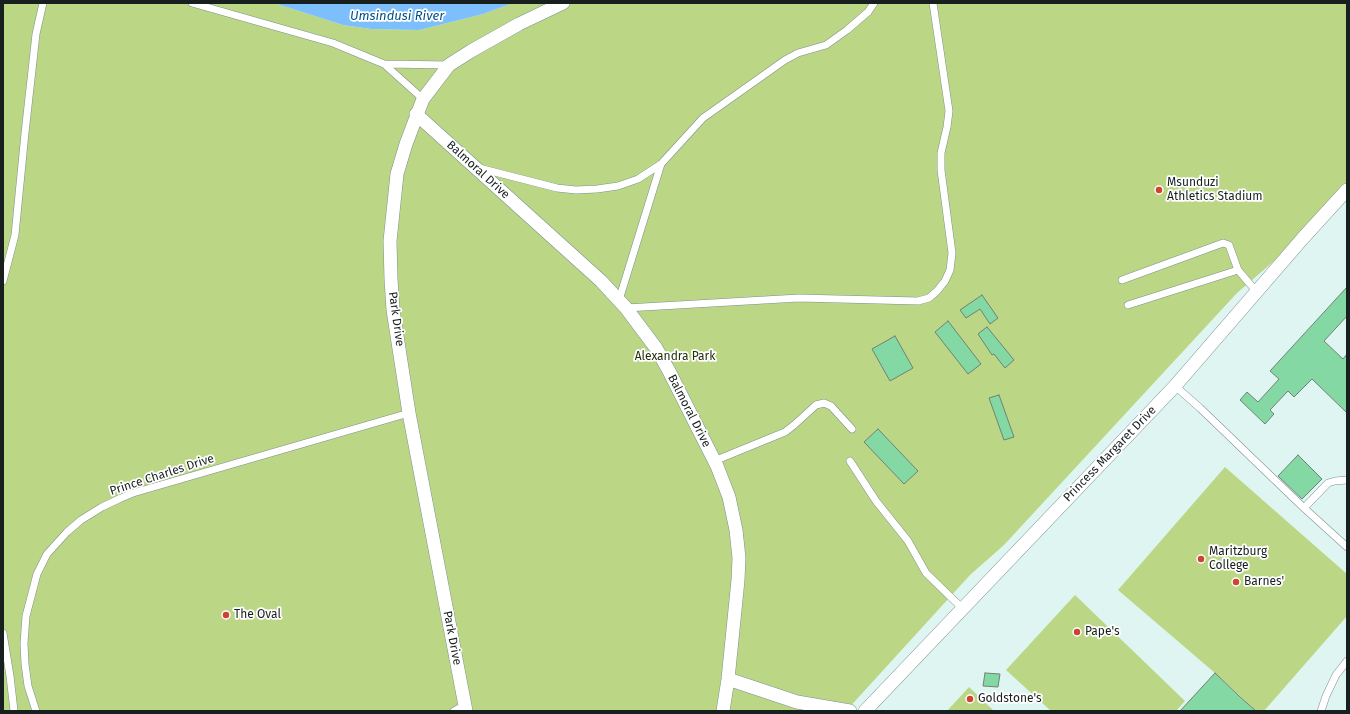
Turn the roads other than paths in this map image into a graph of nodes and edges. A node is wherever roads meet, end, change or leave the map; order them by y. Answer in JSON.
{"nodes":[{"id":1,"x":43,"y":3,"type":"edge"},
{"id":2,"x":192,"y":3,"type":"edge"},
{"id":3,"x":563,"y":3,"type":"edge"},
{"id":4,"x":874,"y":3,"type":"edge"},
{"id":5,"x":933,"y":3,"type":"edge"},
{"id":6,"x":384,"y":64,"type":"junction"},
{"id":7,"x":449,"y":65,"type":"junction"},
{"id":8,"x":423,"y":99,"type":"junction"},
{"id":9,"x":416,"y":114,"type":"junction"},
{"id":10,"x":661,"y":164,"type":"junction"},
{"id":11,"x":474,"y":166,"type":"junction"},
{"id":12,"x":1347,"y":190,"type":"edge"},
{"id":13,"x":1238,"y":270,"type":"junction"},
{"id":14,"x":1122,"y":280,"type":"dead end"},
{"id":15,"x":3,"y":281,"type":"edge"},
{"id":16,"x":1256,"y":291,"type":"junction"},
{"id":17,"x":623,"y":304,"type":"junction"},
{"id":18,"x":1128,"y":305,"type":"dead end"},
{"id":19,"x":1175,"y":386,"type":"junction"},
{"id":20,"x":409,"y":413,"type":"junction"},
{"id":21,"x":852,"y":430,"type":"dead end"},
{"id":22,"x":714,"y":461,"type":"junction"},
{"id":23,"x":850,"y":461,"type":"dead end"},
{"id":24,"x":1347,"y":480,"type":"edge"},
{"id":25,"x":1304,"y":508,"type":"junction"},
{"id":26,"x":1347,"y":547,"type":"edge"},
{"id":27,"x":962,"y":609,"type":"junction"},
{"id":28,"x":3,"y":633,"type":"edge"},
{"id":29,"x":1347,"y":661,"type":"edge"},
{"id":30,"x":728,"y":679,"type":"junction"},
{"id":31,"x":462,"y":709,"type":"edge"},
{"id":32,"x":14,"y":711,"type":"edge"},
{"id":33,"x":36,"y":711,"type":"edge"},
{"id":34,"x":723,"y":711,"type":"edge"},
{"id":35,"x":850,"y":711,"type":"edge"},
{"id":36,"x":865,"y":711,"type":"edge"},
{"id":37,"x":1322,"y":711,"type":"edge"}],
"edges":[{"from":1,"to":15,"type":"lane"},
{"from":2,"to":6,"type":"lane"},
{"from":3,"to":7,"type":"street","name":"Park Drive"},
{"from":4,"to":10,"type":"lane"},
{"from":5,"to":17,"type":"lane"},
{"from":6,"to":7,"type":"lane"},
{"from":6,"to":8,"type":"lane"},
{"from":7,"to":8,"type":"street","name":"Park Drive"},
{"from":8,"to":9,"type":"street","name":"Park Drive"},
{"from":9,"to":11,"type":"street","name":"Balmoral Drive"},
{"from":9,"to":20,"type":"street","name":"Park Drive"},
{"from":10,"to":11,"type":"lane"},
{"from":10,"to":17,"type":"lane"},
{"from":11,"to":17,"type":"street","name":"Balmoral Drive"},
{"from":12,"to":16,"type":"street","name":"Princess Margaret Drive"},
{"from":13,"to":14,"type":"lane"},
{"from":13,"to":16,"type":"lane"},
{"from":13,"to":18,"type":"lane"},
{"from":16,"to":19,"type":"street","name":"Princess Margaret Drive"},
{"from":17,"to":22,"type":"street","name":"Balmoral Drive"},
{"from":19,"to":25,"type":"lane"},
{"from":19,"to":27,"type":"street","name":"Princess Margaret Drive"},
{"from":20,"to":31,"type":"street","name":"Park Drive"},
{"from":20,"to":33,"type":"lane","name":"Prince Charles Drive"},
{"from":21,"to":22,"type":"lane"},
{"from":22,"to":30,"type":"street","name":"Balmoral Drive"},
{"from":23,"to":27,"type":"lane"},
{"from":24,"to":25,"type":"lane"},
{"from":25,"to":26,"type":"lane"},
{"from":27,"to":36,"type":"street","name":"Princess Margaret Drive"},
{"from":28,"to":32,"type":"lane"},
{"from":29,"to":37,"type":"lane"},
{"from":30,"to":34,"type":"street","name":"Balmoral Drive"},
{"from":30,"to":35,"type":"street"}]}
